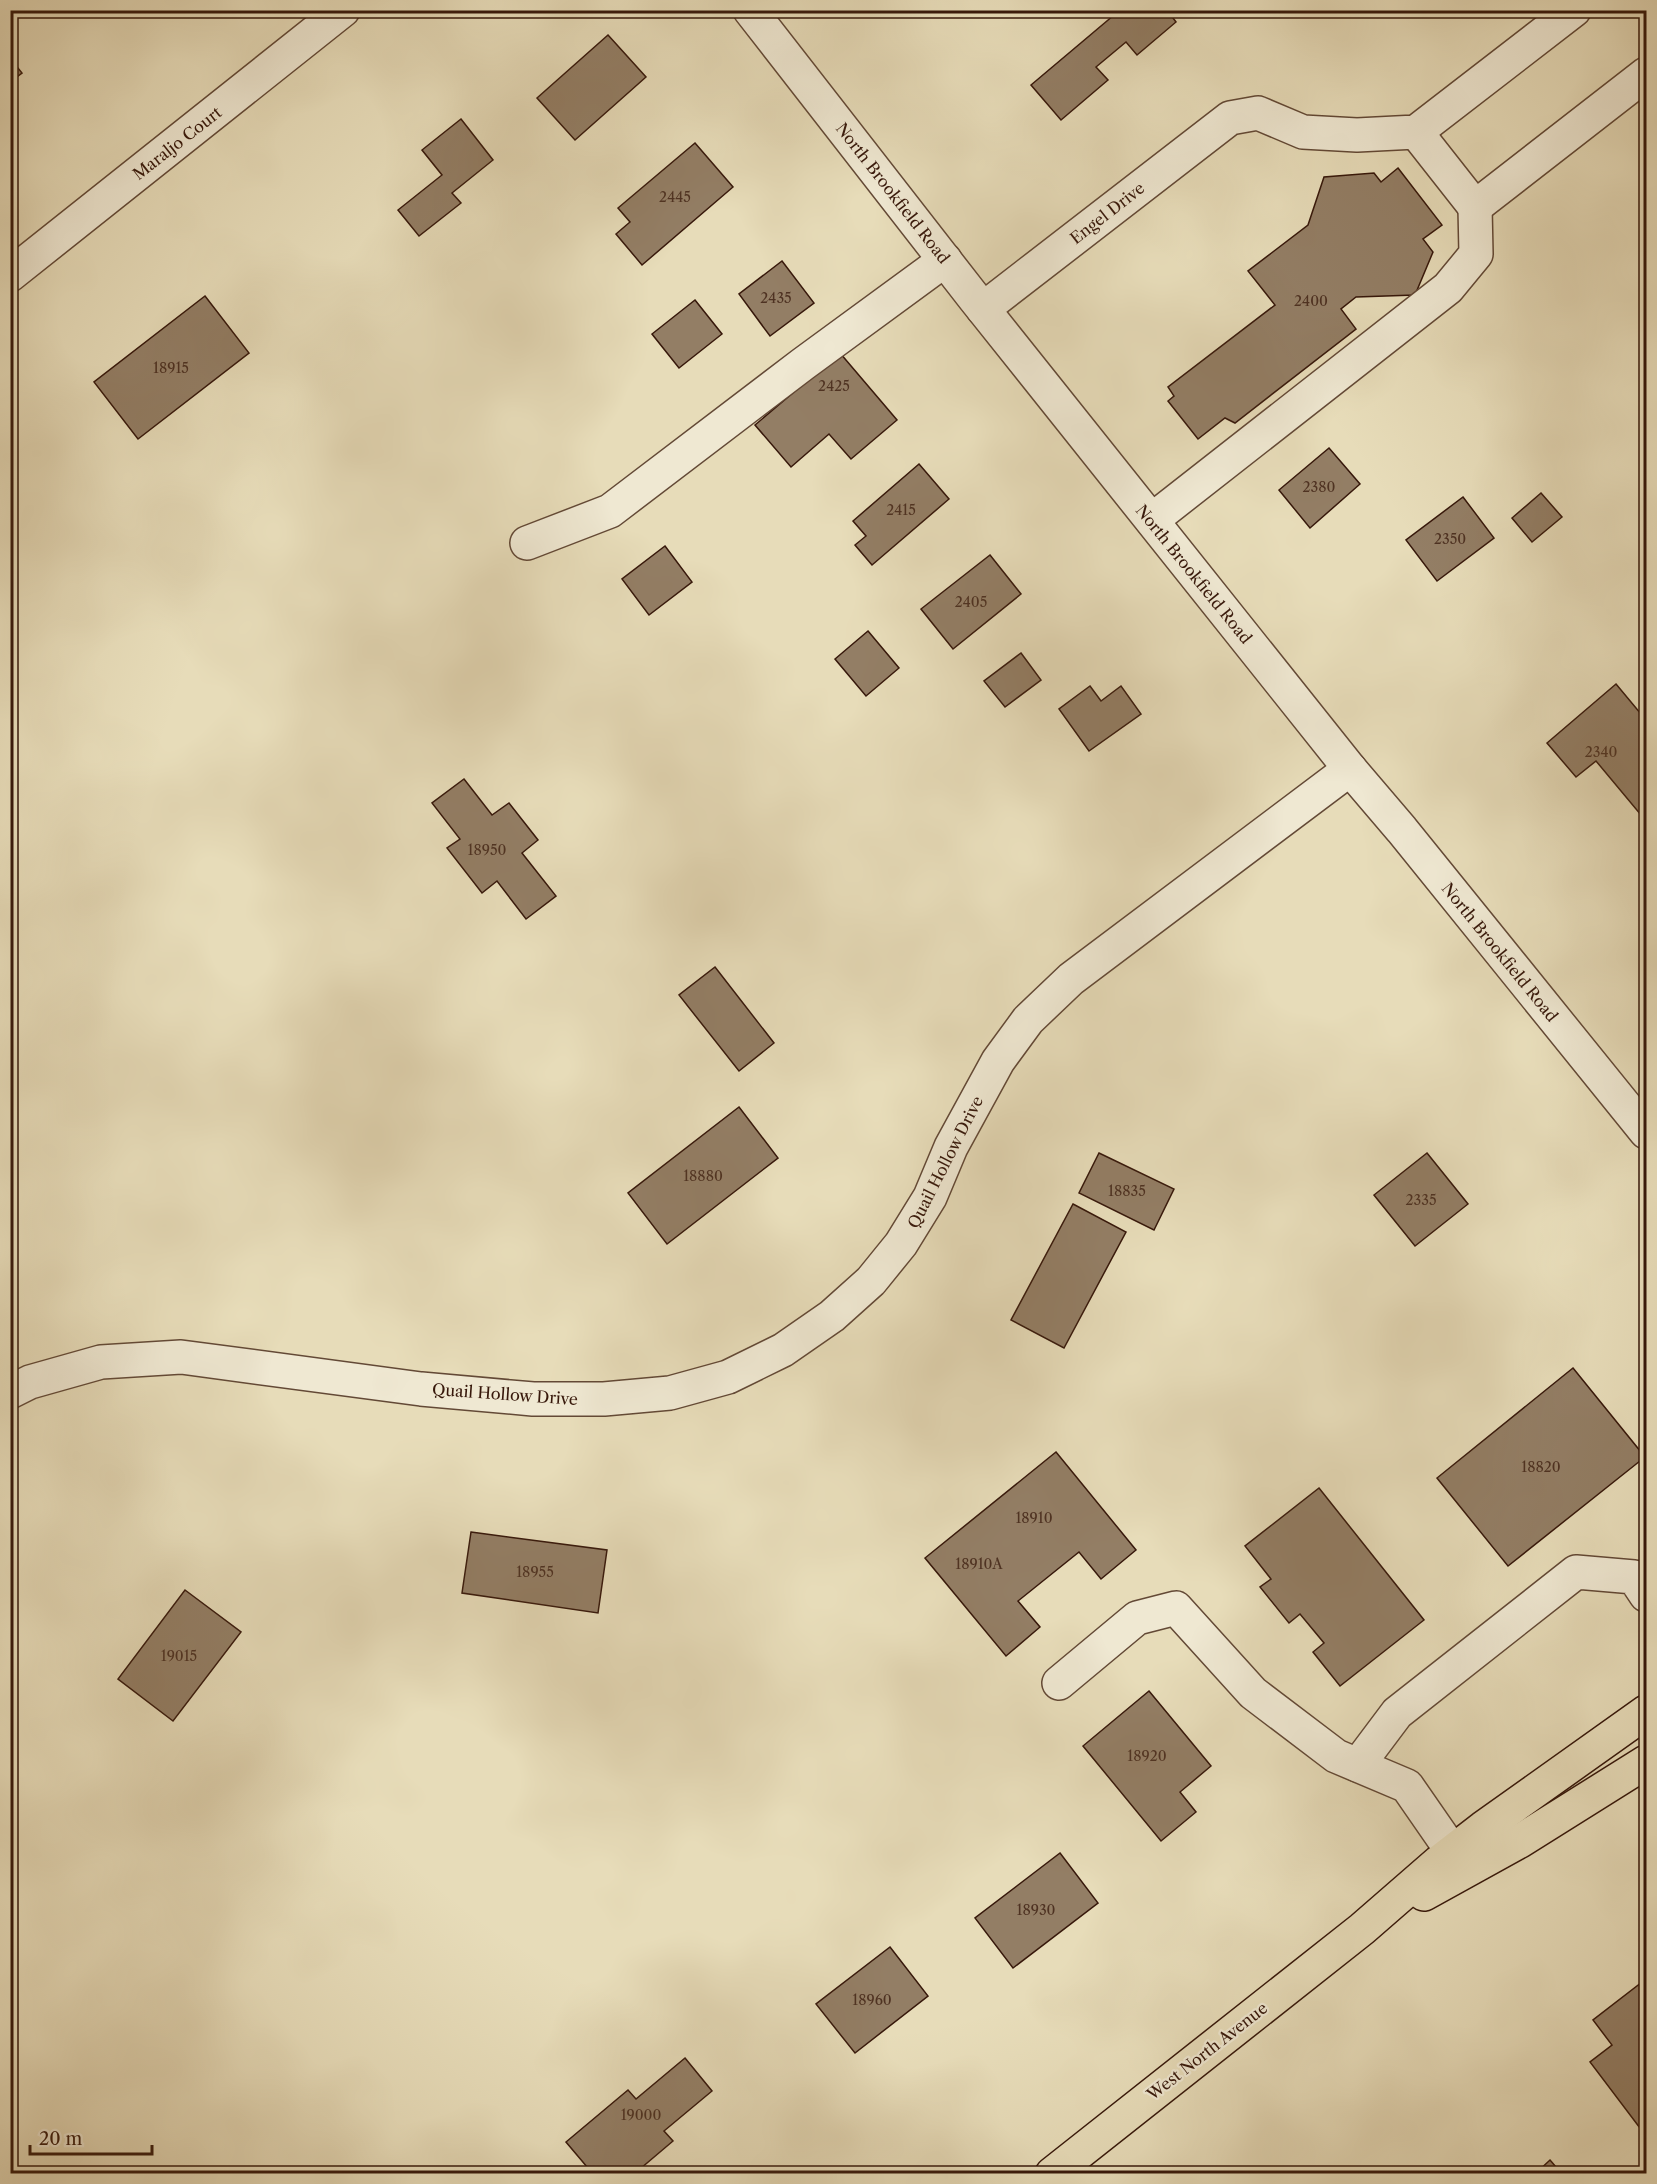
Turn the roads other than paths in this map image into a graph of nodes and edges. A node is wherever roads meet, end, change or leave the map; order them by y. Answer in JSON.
{"nodes":[{"id":1,"x":343,"y":10,"type":"edge"},
{"id":2,"x":750,"y":10,"type":"edge"},
{"id":3,"x":1574,"y":10,"type":"edge"},
{"id":4,"x":1647,"y":74,"type":"edge"},
{"id":5,"x":1416,"y":132,"type":"junction"},
{"id":6,"x":1474,"y":207,"type":"junction"},
{"id":7,"x":945,"y":260,"type":"junction"},
{"id":8,"x":10,"y":275,"type":"edge"},
{"id":9,"x":983,"y":309,"type":"junction"},
{"id":10,"x":1152,"y":520,"type":"junction"},
{"id":11,"x":527,"y":543,"type":"dead end"},
{"id":12,"x":1350,"y":769,"type":"junction"},
{"id":13,"x":1647,"y":1132,"type":"edge"},
{"id":14,"x":10,"y":1392,"type":"edge"},
{"id":15,"x":1647,"y":1595,"type":"edge"},
{"id":16,"x":1059,"y":1683,"type":"dead end"},
{"id":17,"x":1647,"y":1712,"type":"edge"},
{"id":18,"x":1647,"y":1762,"type":"edge"},
{"id":19,"x":1358,"y":1765,"type":"junction"},
{"id":20,"x":1452,"y":1851,"type":"junction"},
{"id":21,"x":1362,"y":1929,"type":"junction"},
{"id":22,"x":1052,"y":2174,"type":"edge"}],
"edges":[{"from":1,"to":8,"type":"street","name":"Maraljo Court"},
{"from":2,"to":7,"type":"street","name":"North Brookfield Road"},
{"from":3,"to":5,"type":"street"},
{"from":4,"to":6,"type":"street"},
{"from":5,"to":6,"type":"street"},
{"from":5,"to":9,"type":"street","name":"Engel Drive"},
{"from":6,"to":10,"type":"street"},
{"from":7,"to":9,"type":"street","name":"North Brookfield Road"},
{"from":7,"to":11,"type":"street"},
{"from":9,"to":10,"type":"street","name":"North Brookfield Road"},
{"from":10,"to":12,"type":"street","name":"North Brookfield Road"},
{"from":12,"to":13,"type":"street","name":"North Brookfield Road"},
{"from":12,"to":14,"type":"street","name":"Quail Hollow Drive"},
{"from":15,"to":19,"type":"street"},
{"from":16,"to":19,"type":"street"},
{"from":17,"to":20,"type":"main road","name":"West North Avenue"},
{"from":18,"to":21,"type":"main road","name":"West North Avenue"},
{"from":19,"to":20,"type":"street"},
{"from":20,"to":21,"type":"main road","name":"West North Avenue"},
{"from":21,"to":22,"type":"main road","name":"West North Avenue"}]}
